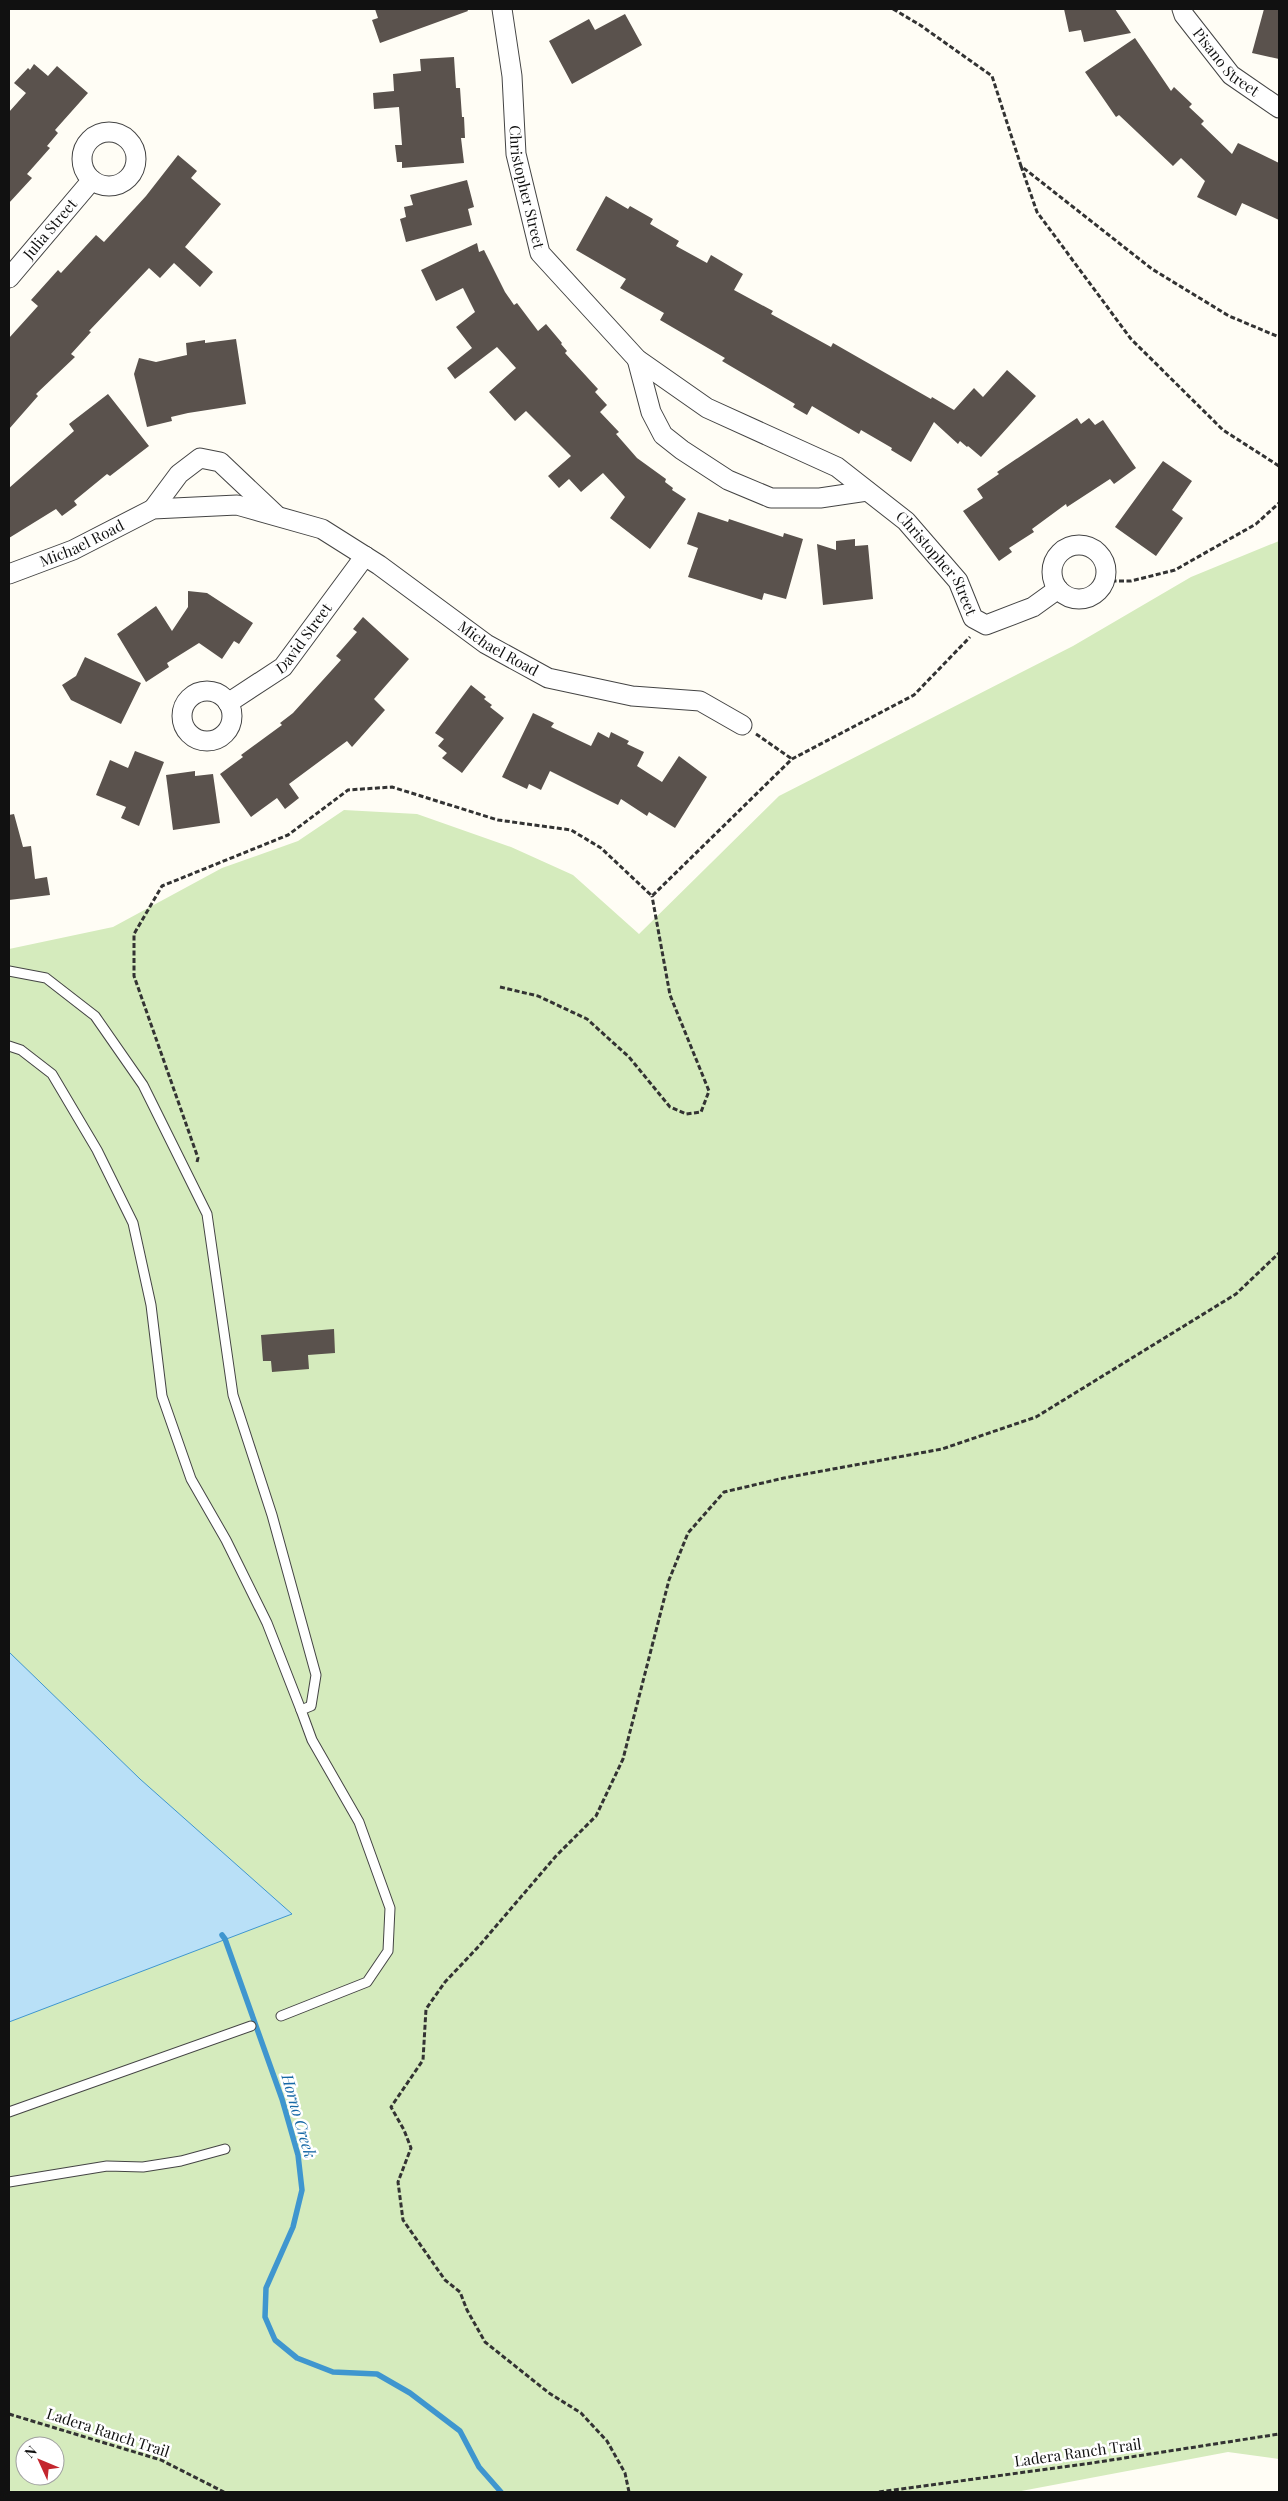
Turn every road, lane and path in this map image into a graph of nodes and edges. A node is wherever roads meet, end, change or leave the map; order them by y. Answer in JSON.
{"nodes":[{"id":1,"x":502,"y":9,"type":"edge"},
{"id":2,"x":893,"y":9,"type":"edge"},
{"id":3,"x":1182,"y":9,"type":"edge"},
{"id":4,"x":1279,"y":108,"type":"edge"},
{"id":5,"x":1021,"y":166,"type":"junction"},
{"id":6,"x":92,"y":180,"type":"dead end"},
{"id":7,"x":9,"y":278,"type":"edge"},
{"id":8,"x":1279,"y":337,"type":"edge"},
{"id":9,"x":637,"y":359,"type":"junction"},
{"id":10,"x":1279,"y":466,"type":"edge"},
{"id":11,"x":867,"y":491,"type":"junction"},
{"id":12,"x":1279,"y":503,"type":"edge"},
{"id":13,"x":153,"y":510,"type":"junction"},
{"id":14,"x":276,"y":515,"type":"junction"},
{"id":15,"x":365,"y":556,"type":"junction"},
{"id":16,"x":9,"y":574,"type":"edge"},
{"id":17,"x":1104,"y":581,"type":"junction"},
{"id":18,"x":1058,"y":589,"type":"junction"},
{"id":19,"x":982,"y":623,"type":"junction"},
{"id":20,"x":228,"y":703,"type":"dead end"},
{"id":21,"x":742,"y":725,"type":"joint"},
{"id":22,"x":792,"y":759,"type":"junction"},
{"id":23,"x":652,"y":896,"type":"junction"},
{"id":24,"x":9,"y":971,"type":"edge"},
{"id":25,"x":500,"y":987,"type":"dead end"},
{"id":26,"x":9,"y":1046,"type":"edge"},
{"id":27,"x":193,"y":1185,"type":"junction"},
{"id":28,"x":1279,"y":1253,"type":"edge"},
{"id":29,"x":301,"y":1710,"type":"junction"},
{"id":30,"x":281,"y":2016,"type":"dead end"},
{"id":31,"x":251,"y":2026,"type":"dead end"},
{"id":32,"x":9,"y":2112,"type":"edge"},
{"id":33,"x":225,"y":2149,"type":"dead end"},
{"id":34,"x":9,"y":2182,"type":"edge"},
{"id":35,"x":9,"y":2414,"type":"edge"},
{"id":36,"x":1279,"y":2434,"type":"edge"},
{"id":37,"x":224,"y":2492,"type":"edge"},
{"id":38,"x":629,"y":2492,"type":"edge"},
{"id":39,"x":879,"y":2492,"type":"edge"}],
"edges":[{"from":1,"to":9,"type":"street","name":"Christopher Street"},
{"from":2,"to":5,"type":"path"},
{"from":3,"to":4,"type":"street","name":"Pisano Street"},
{"from":5,"to":8,"type":"path"},
{"from":5,"to":10,"type":"path"},
{"from":6,"to":7,"type":"street","name":"Julia Street"},
{"from":9,"to":11,"type":"street","name":"Christopher Street"},
{"from":9,"to":11,"type":"street","name":"Christopher Street"},
{"from":11,"to":19,"type":"street","name":"Christopher Street"},
{"from":12,"to":17,"type":"path"},
{"from":13,"to":14,"type":"street","name":"Michael Road"},
{"from":13,"to":14,"type":"street","name":"Michael Road"},
{"from":13,"to":16,"type":"street","name":"Michael Road"},
{"from":14,"to":15,"type":"street","name":"Michael Road"},
{"from":15,"to":20,"type":"street","name":"David Street"},
{"from":15,"to":21,"type":"street","name":"Michael Road"},
{"from":17,"to":18,"type":"street"},
{"from":17,"to":18,"type":"street"},
{"from":18,"to":19,"type":"street","name":"Christopher Street"},
{"from":19,"to":22,"type":"path"},
{"from":21,"to":22,"type":"path"},
{"from":22,"to":23,"type":"path"},
{"from":23,"to":25,"type":"path"},
{"from":23,"to":27,"type":"path"},
{"from":24,"to":27,"type":"lane"},
{"from":26,"to":29,"type":"lane"},
{"from":27,"to":29,"type":"lane"},
{"from":28,"to":38,"type":"path"},
{"from":29,"to":30,"type":"lane"},
{"from":31,"to":32,"type":"lane"},
{"from":33,"to":34,"type":"lane"},
{"from":35,"to":37,"type":"path","name":"Ladera Ranch Trail"},
{"from":36,"to":39,"type":"path","name":"Ladera Ranch Trail"}]}
